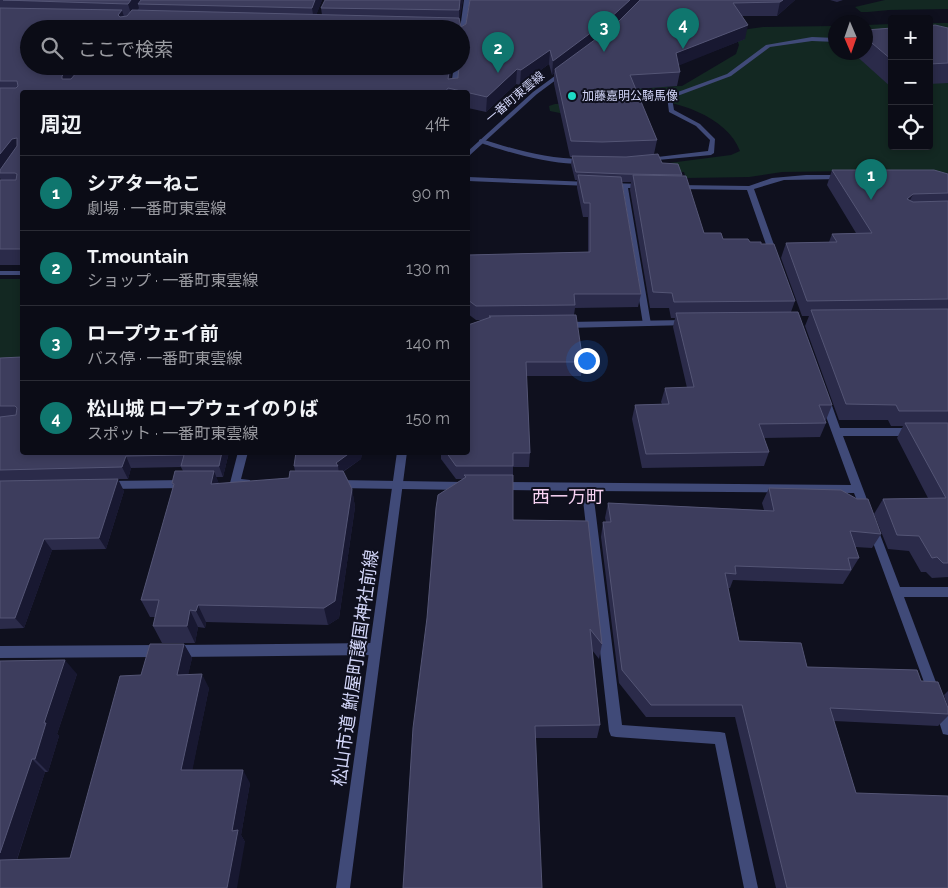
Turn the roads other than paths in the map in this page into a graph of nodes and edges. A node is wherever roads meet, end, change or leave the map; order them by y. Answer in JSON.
{"nodes":[{"id":1,"x":467,"y":0,"type":"edge"},
{"id":2,"x":463,"y":20,"type":"edge"},
{"id":3,"x":828,"y":40,"type":"edge"},
{"id":4,"x":572,"y":66,"type":"edge"},
{"id":5,"x":456,"y":75,"type":"edge"},
{"id":6,"x":453,"y":90,"type":"edge"},
{"id":7,"x":482,"y":141,"type":"junction"},
{"id":8,"x":470,"y":152,"type":"edge"},
{"id":9,"x":640,"y":160,"type":"edge"},
{"id":10,"x":590,"y":161,"type":"edge"},
{"id":11,"x":852,"y":177,"type":"edge"},
{"id":12,"x":470,"y":179,"type":"edge"},
{"id":13,"x":624,"y":186,"type":"junction"},
{"id":14,"x":750,"y":188,"type":"junction"},
{"id":15,"x":778,"y":268,"type":"edge"},
{"id":16,"x":0,"y":273,"type":"edge"},
{"id":17,"x":20,"y":273,"type":"edge"},
{"id":18,"x":694,"y":323,"type":"edge"},
{"id":19,"x":647,"y":324,"type":"junction"},
{"id":20,"x":557,"y":325,"type":"edge"},
{"id":21,"x":820,"y":386,"type":"edge"},
{"id":22,"x":836,"y":432,"type":"junction"},
{"id":23,"x":920,"y":432,"type":"edge"},
{"id":24,"x":242,"y":455,"type":"edge"},
{"id":25,"x":402,"y":455,"type":"edge"},
{"id":26,"x":196,"y":484,"type":"edge"},
{"id":27,"x":255,"y":484,"type":"edge"},
{"id":28,"x":325,"y":484,"type":"edge"},
{"id":29,"x":98,"y":485,"type":"edge"},
{"id":30,"x":397,"y":485,"type":"junction"},
{"id":31,"x":587,"y":486,"type":"junction"},
{"id":32,"x":857,"y":489,"type":"junction"},
{"id":33,"x":897,"y":592,"type":"junction"},
{"id":34,"x":948,"y":592,"type":"edge"},
{"id":35,"x":374,"y":649,"type":"junction"},
{"id":36,"x":0,"y":652,"type":"edge"},
{"id":37,"x":948,"y":729,"type":"edge"},
{"id":38,"x":343,"y":888,"type":"edge"},
{"id":39,"x":751,"y":888,"type":"edge"}],
"edges":[{"from":1,"to":2,"type":"street"},
{"from":3,"to":9,"type":"street"},
{"from":4,"to":7,"type":"street","name":"一番町東雲線"},
{"from":5,"to":6,"type":"street"},
{"from":7,"to":8,"type":"street","name":"一番町東雲線"},
{"from":7,"to":10,"type":"street"},
{"from":11,"to":14,"type":"street"},
{"from":12,"to":13,"type":"street"},
{"from":13,"to":14,"type":"street"},
{"from":13,"to":19,"type":"street"},
{"from":14,"to":15,"type":"street"},
{"from":16,"to":17,"type":"street"},
{"from":18,"to":19,"type":"street"},
{"from":19,"to":20,"type":"street"},
{"from":21,"to":22,"type":"street"},
{"from":22,"to":23,"type":"street"},
{"from":22,"to":32,"type":"street"},
{"from":24,"to":27,"type":"street"},
{"from":25,"to":30,"type":"street","name":"松山市道 鮒屋町護国神社前線"},
{"from":26,"to":29,"type":"street"},
{"from":28,"to":30,"type":"street"},
{"from":30,"to":31,"type":"street"},
{"from":30,"to":35,"type":"street","name":"松山市道 鮒屋町護国神社前線"},
{"from":31,"to":32,"type":"street"},
{"from":31,"to":39,"type":"street"},
{"from":32,"to":33,"type":"street"},
{"from":33,"to":34,"type":"street"},
{"from":33,"to":37,"type":"street"},
{"from":35,"to":36,"type":"street"},
{"from":35,"to":38,"type":"street","name":"松山市道 鮒屋町護国神社前線"}]}
